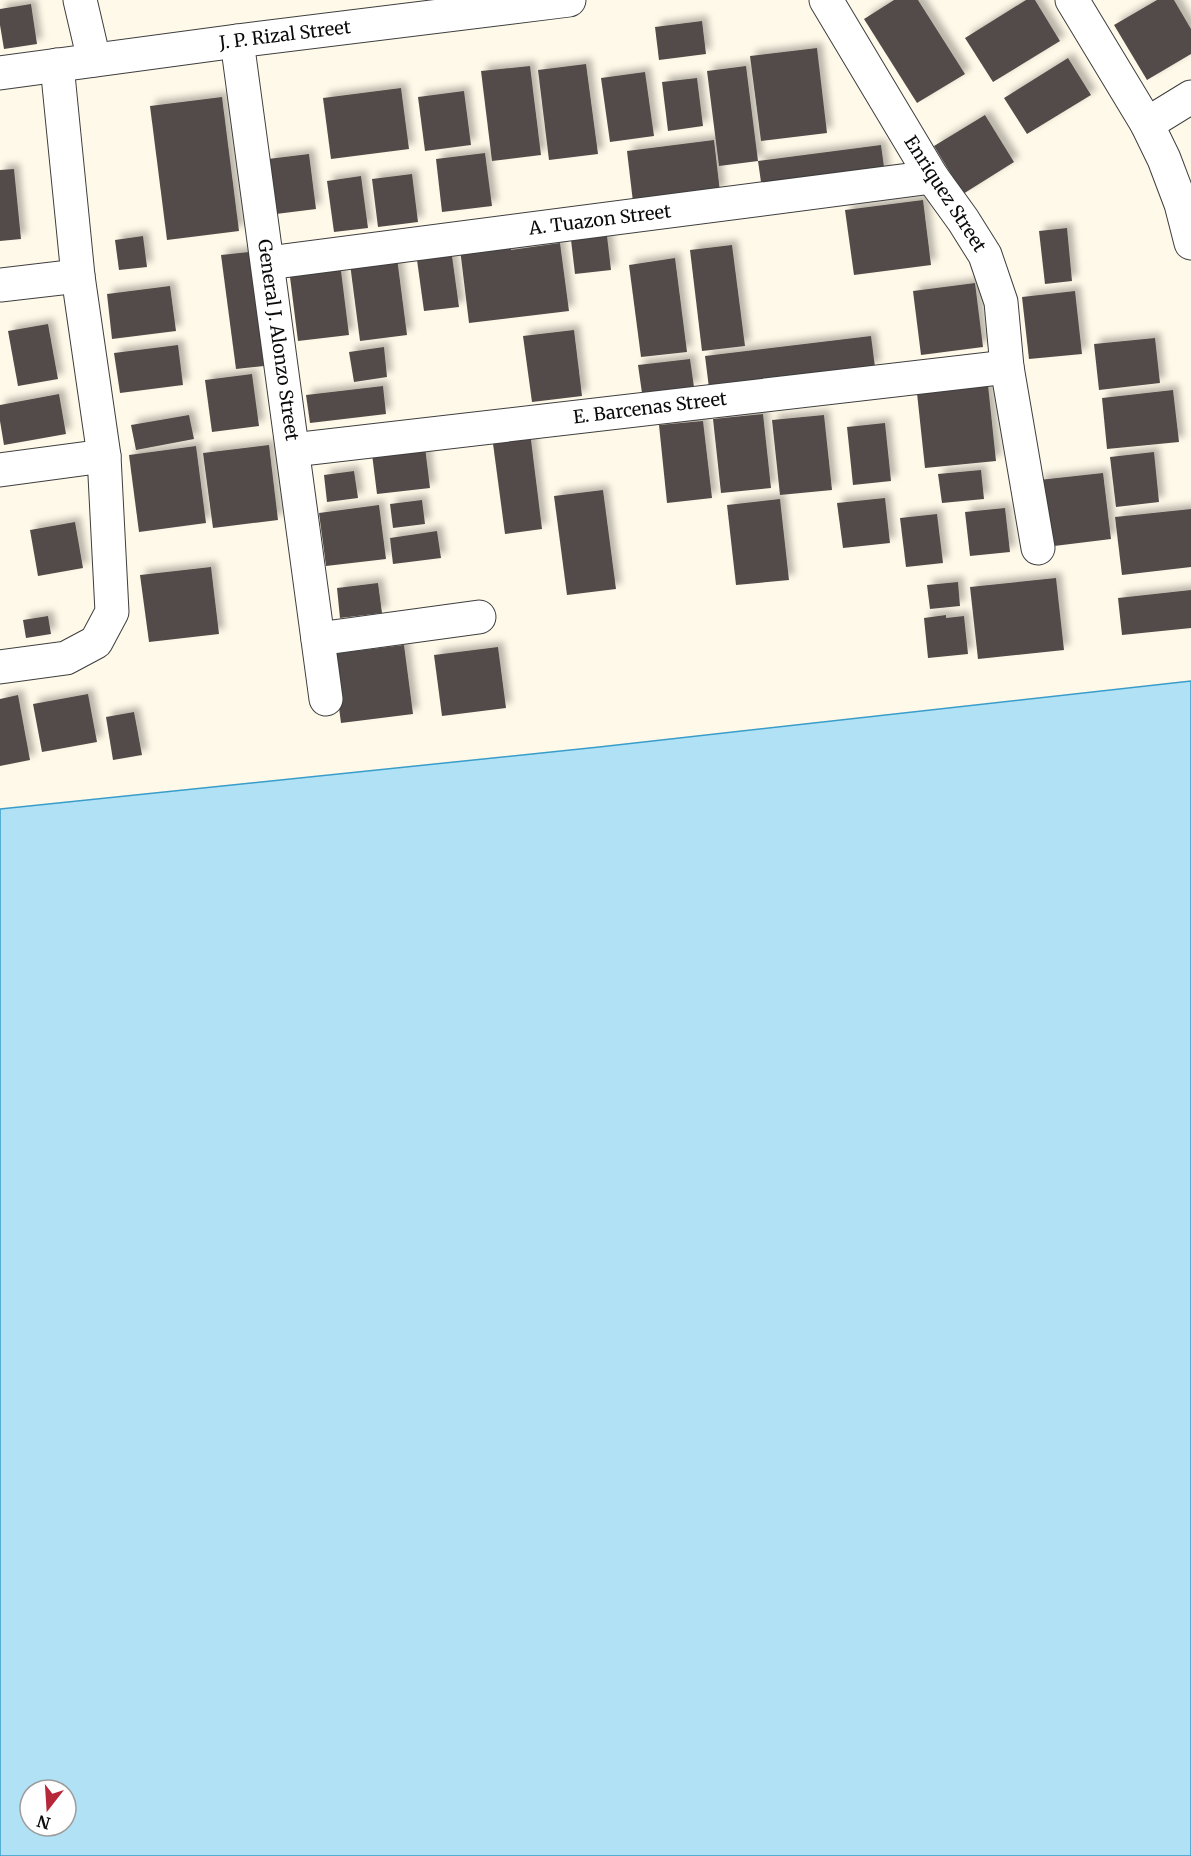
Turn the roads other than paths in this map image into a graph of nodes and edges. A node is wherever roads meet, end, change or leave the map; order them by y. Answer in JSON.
{"nodes":[{"id":1,"x":80,"y":0,"type":"edge"},
{"id":2,"x":569,"y":0,"type":"edge"},
{"id":3,"x":826,"y":0,"type":"edge"},
{"id":4,"x":1072,"y":0,"type":"edge"},
{"id":5,"x":237,"y":41,"type":"junction"},
{"id":6,"x":94,"y":60,"type":"junction"},
{"id":7,"x":57,"y":65,"type":"junction"},
{"id":8,"x":0,"y":73,"type":"edge"},
{"id":9,"x":1191,"y":97,"type":"edge"},
{"id":10,"x":1147,"y":124,"type":"junction"},
{"id":11,"x":932,"y":177,"type":"junction"},
{"id":12,"x":1191,"y":243,"type":"edge"},
{"id":13,"x":268,"y":263,"type":"junction"},
{"id":14,"x":78,"y":276,"type":"junction"},
{"id":15,"x":0,"y":285,"type":"edge"},
{"id":16,"x":1007,"y":367,"type":"junction"},
{"id":17,"x":293,"y":450,"type":"junction"},
{"id":18,"x":104,"y":456,"type":"junction"},
{"id":19,"x":0,"y":470,"type":"edge"},
{"id":20,"x":1038,"y":548,"type":"dead end"},
{"id":21,"x":479,"y":617,"type":"dead end"},
{"id":22,"x":318,"y":639,"type":"junction"},
{"id":23,"x":0,"y":667,"type":"edge"},
{"id":24,"x":326,"y":699,"type":"dead end"}],
"edges":[{"from":1,"to":6,"type":"street"},
{"from":2,"to":5,"type":"street","name":"J. P. Rizal Street"},
{"from":3,"to":11,"type":"street","name":"Enriquez Street"},
{"from":4,"to":10,"type":"street"},
{"from":5,"to":6,"type":"street","name":"J. P. Rizal Street"},
{"from":5,"to":13,"type":"street","name":"General J. Alonzo Street"},
{"from":6,"to":7,"type":"street","name":"J. P. Rizal Street"},
{"from":7,"to":8,"type":"street","name":"J. P. Rizal Street"},
{"from":7,"to":14,"type":"street"},
{"from":9,"to":10,"type":"street"},
{"from":10,"to":12,"type":"street"},
{"from":11,"to":13,"type":"street","name":"A. Tuazon Street"},
{"from":11,"to":16,"type":"street","name":"Enriquez Street"},
{"from":13,"to":17,"type":"street","name":"General J. Alonzo Street"},
{"from":14,"to":15,"type":"street"},
{"from":14,"to":18,"type":"street"},
{"from":16,"to":17,"type":"street","name":"E. Barcenas Street"},
{"from":16,"to":20,"type":"street","name":"Enriquez Street"},
{"from":17,"to":22,"type":"street","name":"General J. Alonzo Street"},
{"from":18,"to":19,"type":"street"},
{"from":18,"to":23,"type":"street"},
{"from":21,"to":22,"type":"street"},
{"from":22,"to":24,"type":"street","name":"General J. Alonzo Street"}]}
